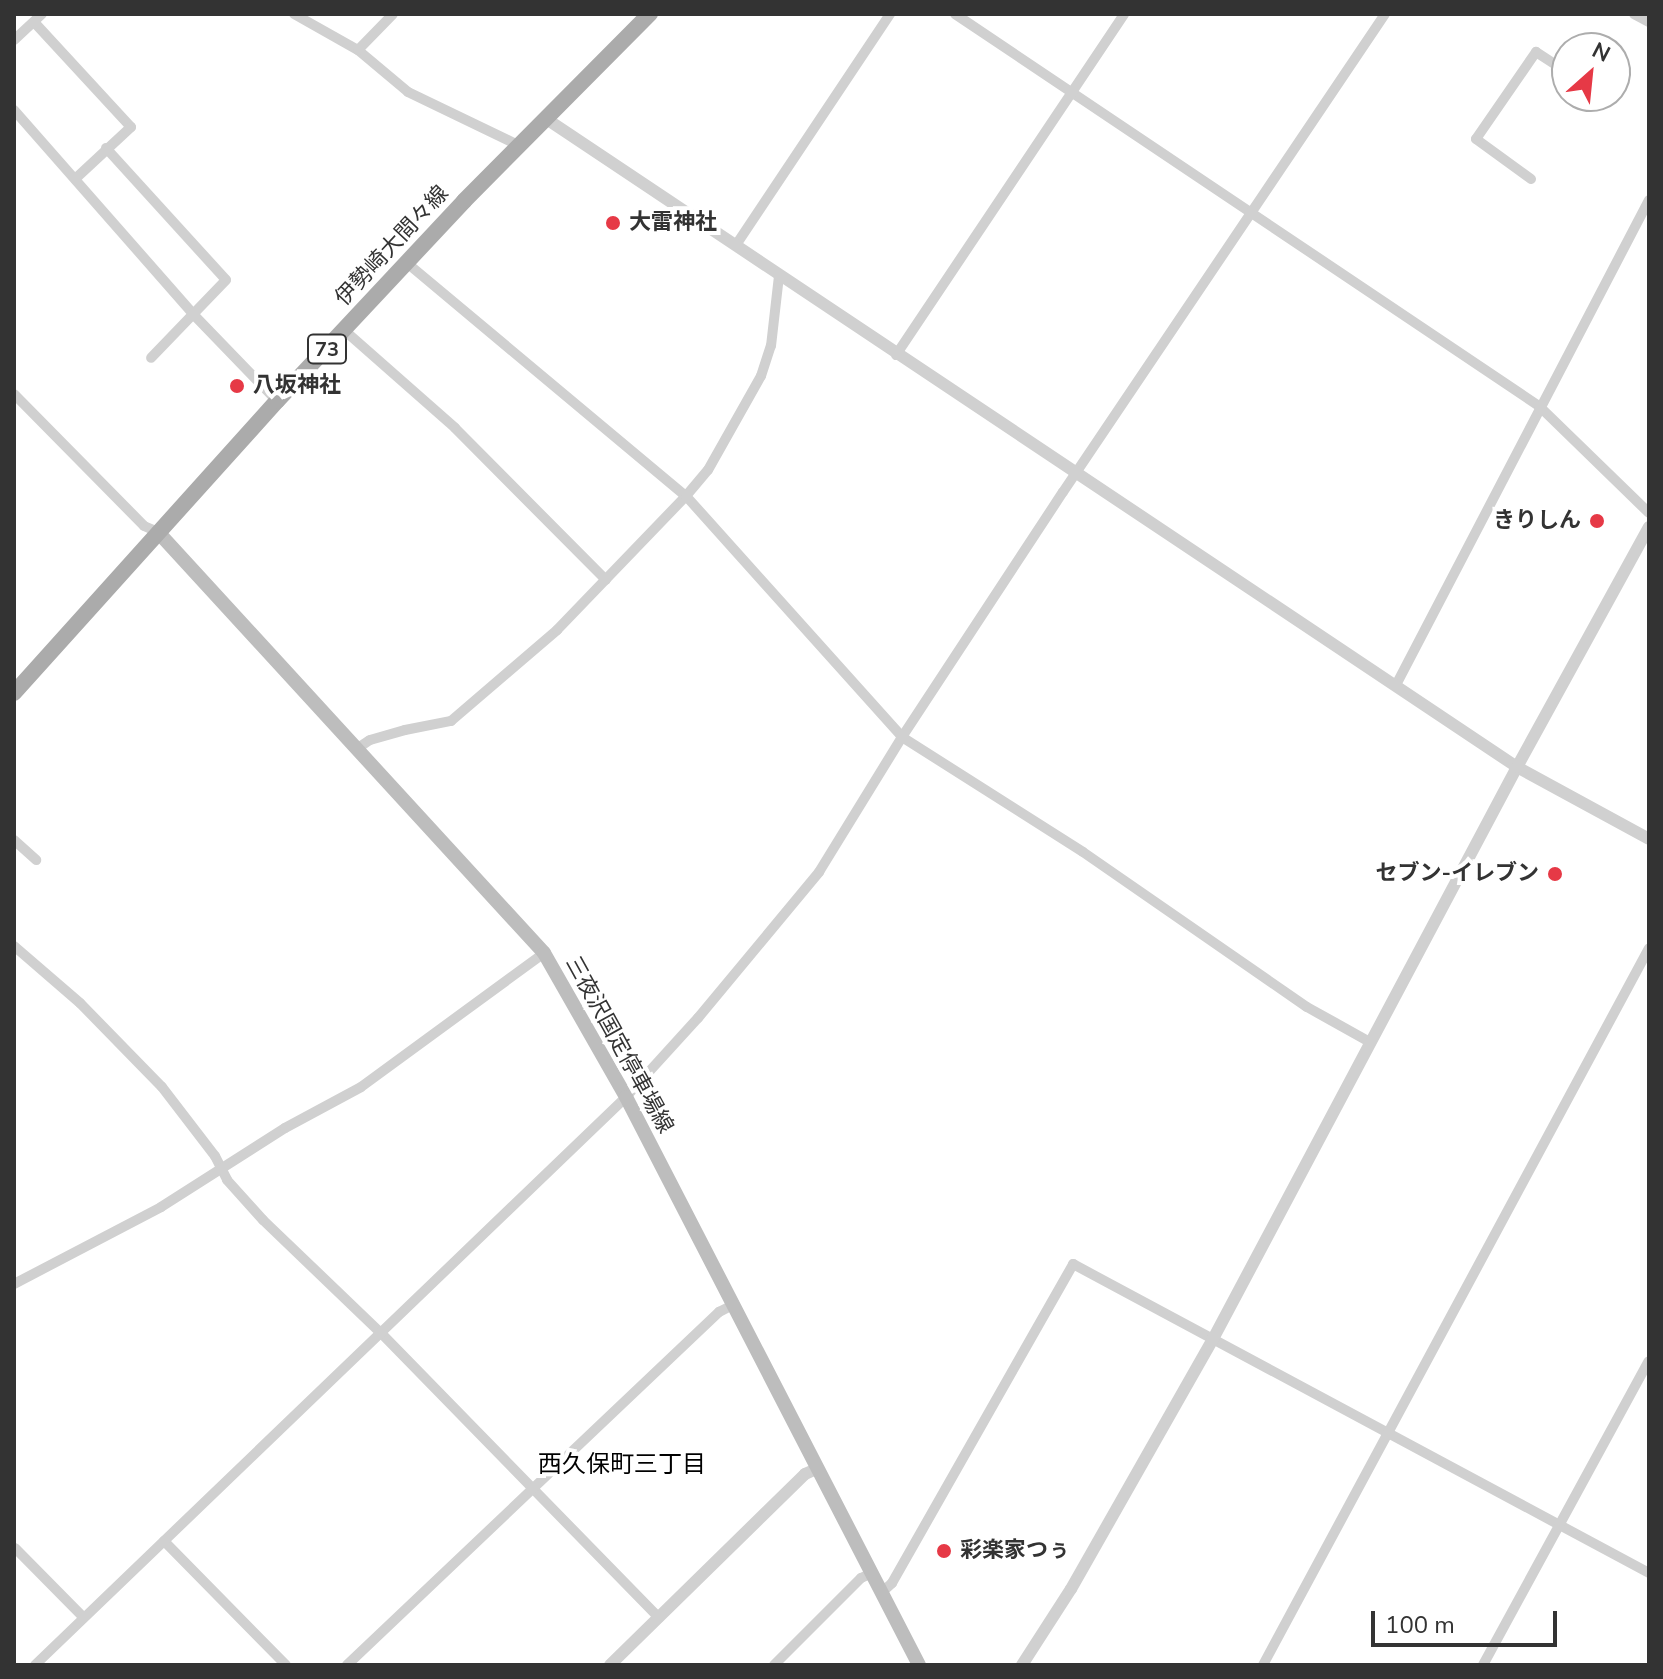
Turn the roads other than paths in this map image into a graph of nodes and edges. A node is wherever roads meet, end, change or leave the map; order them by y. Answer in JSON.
{"nodes":[{"id":1,"x":294,"y":14,"type":"edge"},
{"id":2,"x":393,"y":14,"type":"edge"},
{"id":3,"x":650,"y":14,"type":"edge"},
{"id":4,"x":890,"y":14,"type":"edge"},
{"id":5,"x":955,"y":14,"type":"edge"},
{"id":6,"x":1124,"y":14,"type":"edge"},
{"id":7,"x":1385,"y":14,"type":"edge"},
{"id":8,"x":1634,"y":14,"type":"edge"},
{"id":9,"x":38,"y":18,"type":"edge"},
{"id":10,"x":1649,"y":22,"type":"edge"},
{"id":11,"x":15,"y":38,"type":"edge"},
{"id":12,"x":358,"y":50,"type":"junction"},
{"id":13,"x":1551,"y":62,"type":"edge"},
{"id":14,"x":1071,"y":93,"type":"junction"},
{"id":15,"x":14,"y":110,"type":"edge"},
{"id":16,"x":545,"y":118,"type":"junction"},
{"id":17,"x":518,"y":145,"type":"junction"},
{"id":18,"x":106,"y":148,"type":"junction"},
{"id":19,"x":75,"y":179,"type":"junction"},
{"id":20,"x":1531,"y":179,"type":"dead end"},
{"id":21,"x":1649,"y":200,"type":"edge"},
{"id":22,"x":1251,"y":213,"type":"junction"},
{"id":23,"x":736,"y":245,"type":"junction"},
{"id":24,"x":407,"y":263,"type":"junction"},
{"id":25,"x":779,"y":276,"type":"junction"},
{"id":26,"x":193,"y":314,"type":"junction"},
{"id":27,"x":344,"y":330,"type":"junction"},
{"id":28,"x":896,"y":355,"type":"junction"},
{"id":29,"x":151,"y":358,"type":"dead end"},
{"id":30,"x":14,"y":394,"type":"edge"},
{"id":31,"x":277,"y":401,"type":"junction"},
{"id":32,"x":1539,"y":406,"type":"junction"},
{"id":33,"x":1076,"y":474,"type":"junction"},
{"id":34,"x":686,"y":496,"type":"junction"},
{"id":35,"x":1649,"y":513,"type":"edge"},
{"id":36,"x":1649,"y":527,"type":"edge"},
{"id":37,"x":158,"y":532,"type":"junction"},
{"id":38,"x":606,"y":580,"type":"junction"},
{"id":39,"x":1396,"y":685,"type":"junction"},
{"id":40,"x":14,"y":693,"type":"edge"},
{"id":41,"x":902,"y":737,"type":"junction"},
{"id":42,"x":358,"y":748,"type":"junction"},
{"id":43,"x":1517,"y":767,"type":"junction"},
{"id":44,"x":1649,"y":839,"type":"edge"},
{"id":45,"x":14,"y":840,"type":"edge"},
{"id":46,"x":36,"y":860,"type":"dead end"},
{"id":47,"x":14,"y":946,"type":"edge"},
{"id":48,"x":1649,"y":948,"type":"edge"},
{"id":49,"x":544,"y":953,"type":"junction"},
{"id":50,"x":1370,"y":1042,"type":"junction"},
{"id":51,"x":626,"y":1097,"type":"junction"},
{"id":52,"x":221,"y":1169,"type":"junction"},
{"id":53,"x":14,"y":1284,"type":"edge"},
{"id":54,"x":731,"y":1306,"type":"junction"},
{"id":55,"x":381,"y":1333,"type":"junction"},
{"id":56,"x":1213,"y":1339,"type":"junction"},
{"id":57,"x":1649,"y":1361,"type":"edge"},
{"id":58,"x":1389,"y":1433,"type":"junction"},
{"id":59,"x":816,"y":1469,"type":"junction"},
{"id":60,"x":531,"y":1488,"type":"junction"},
{"id":61,"x":1561,"y":1525,"type":"junction"},
{"id":62,"x":164,"y":1541,"type":"junction"},
{"id":63,"x":15,"y":1548,"type":"edge"},
{"id":64,"x":1649,"y":1573,"type":"edge"},
{"id":65,"x":870,"y":1574,"type":"junction"},
{"id":66,"x":881,"y":1593,"type":"junction"},
{"id":67,"x":83,"y":1617,"type":"junction"},
{"id":68,"x":659,"y":1618,"type":"junction"},
{"id":69,"x":35,"y":1665,"type":"edge"},
{"id":70,"x":286,"y":1665,"type":"edge"},
{"id":71,"x":347,"y":1665,"type":"edge"},
{"id":72,"x":610,"y":1665,"type":"edge"},
{"id":73,"x":774,"y":1665,"type":"edge"},
{"id":74,"x":919,"y":1665,"type":"edge"},
{"id":75,"x":1022,"y":1665,"type":"edge"},
{"id":76,"x":1263,"y":1665,"type":"edge"},
{"id":77,"x":1483,"y":1665,"type":"edge"}],
"edges":[{"from":1,"to":12,"type":"street"},
{"from":2,"to":12,"type":"street"},
{"from":3,"to":16,"type":"main road","name":"伊勢崎大間々線","number":"73"},
{"from":4,"to":23,"type":"street"},
{"from":5,"to":14,"type":"street"},
{"from":6,"to":14,"type":"street"},
{"from":7,"to":22,"type":"street"},
{"from":8,"to":10,"type":"street"},
{"from":9,"to":11,"type":"street"},
{"from":9,"to":18,"type":"street"},
{"from":12,"to":17,"type":"street"},
{"from":13,"to":20,"type":"street"},
{"from":14,"to":22,"type":"street"},
{"from":14,"to":28,"type":"street"},
{"from":15,"to":19,"type":"street"},
{"from":16,"to":17,"type":"main road","name":"伊勢崎大間々線","number":"73"},
{"from":16,"to":23,"type":"street"},
{"from":17,"to":24,"type":"main road","name":"伊勢崎大間々線","number":"73"},
{"from":18,"to":19,"type":"street"},
{"from":18,"to":26,"type":"street"},
{"from":19,"to":26,"type":"street"},
{"from":21,"to":32,"type":"street"},
{"from":22,"to":32,"type":"street"},
{"from":22,"to":33,"type":"street"},
{"from":23,"to":25,"type":"street"},
{"from":24,"to":27,"type":"main road","name":"伊勢崎大間々線","number":"73"},
{"from":24,"to":34,"type":"street"},
{"from":25,"to":28,"type":"street"},
{"from":25,"to":34,"type":"street"},
{"from":26,"to":29,"type":"street"},
{"from":26,"to":31,"type":"street"},
{"from":27,"to":31,"type":"main road","name":"伊勢崎大間々線","number":"73"},
{"from":27,"to":38,"type":"street"},
{"from":28,"to":33,"type":"street"},
{"from":30,"to":37,"type":"street"},
{"from":31,"to":37,"type":"main road","name":"伊勢崎大間々線","number":"73"},
{"from":32,"to":35,"type":"street"},
{"from":32,"to":39,"type":"street"},
{"from":33,"to":39,"type":"street"},
{"from":33,"to":41,"type":"street"},
{"from":34,"to":38,"type":"street"},
{"from":34,"to":41,"type":"street"},
{"from":36,"to":43,"type":"street"},
{"from":37,"to":40,"type":"main road","name":"伊勢崎大間々線","number":"73"},
{"from":37,"to":42,"type":"main road","name":"三夜沢国定停車場線"},
{"from":38,"to":42,"type":"street"},
{"from":39,"to":43,"type":"street"},
{"from":41,"to":50,"type":"street"},
{"from":41,"to":51,"type":"street"},
{"from":42,"to":49,"type":"main road","name":"三夜沢国定停車場線"},
{"from":43,"to":44,"type":"street"},
{"from":43,"to":50,"type":"street"},
{"from":45,"to":46,"type":"street"},
{"from":47,"to":52,"type":"street"},
{"from":48,"to":58,"type":"street"},
{"from":49,"to":51,"type":"main road","name":"三夜沢国定停車場線"},
{"from":49,"to":52,"type":"street"},
{"from":50,"to":56,"type":"street"},
{"from":51,"to":54,"type":"main road","name":"三夜沢国定停車場線"},
{"from":51,"to":55,"type":"street"},
{"from":52,"to":53,"type":"street"},
{"from":52,"to":55,"type":"street"},
{"from":54,"to":59,"type":"main road","name":"三夜沢国定停車場線"},
{"from":54,"to":60,"type":"street"},
{"from":55,"to":60,"type":"street"},
{"from":55,"to":62,"type":"street"},
{"from":56,"to":58,"type":"street"},
{"from":56,"to":66,"type":"street"},
{"from":56,"to":75,"type":"street"},
{"from":57,"to":61,"type":"street"},
{"from":58,"to":61,"type":"street"},
{"from":58,"to":76,"type":"street"},
{"from":59,"to":65,"type":"main road","name":"三夜沢国定停車場線"},
{"from":59,"to":68,"type":"street"},
{"from":60,"to":68,"type":"street"},
{"from":60,"to":71,"type":"street"},
{"from":61,"to":64,"type":"street"},
{"from":61,"to":77,"type":"street"},
{"from":62,"to":67,"type":"street"},
{"from":62,"to":70,"type":"street"},
{"from":63,"to":67,"type":"street"},
{"from":65,"to":66,"type":"main road","name":"三夜沢国定停車場線"},
{"from":65,"to":73,"type":"street"},
{"from":66,"to":74,"type":"main road","name":"三夜沢国定停車場線"},
{"from":67,"to":69,"type":"street"},
{"from":68,"to":72,"type":"street"}]}
